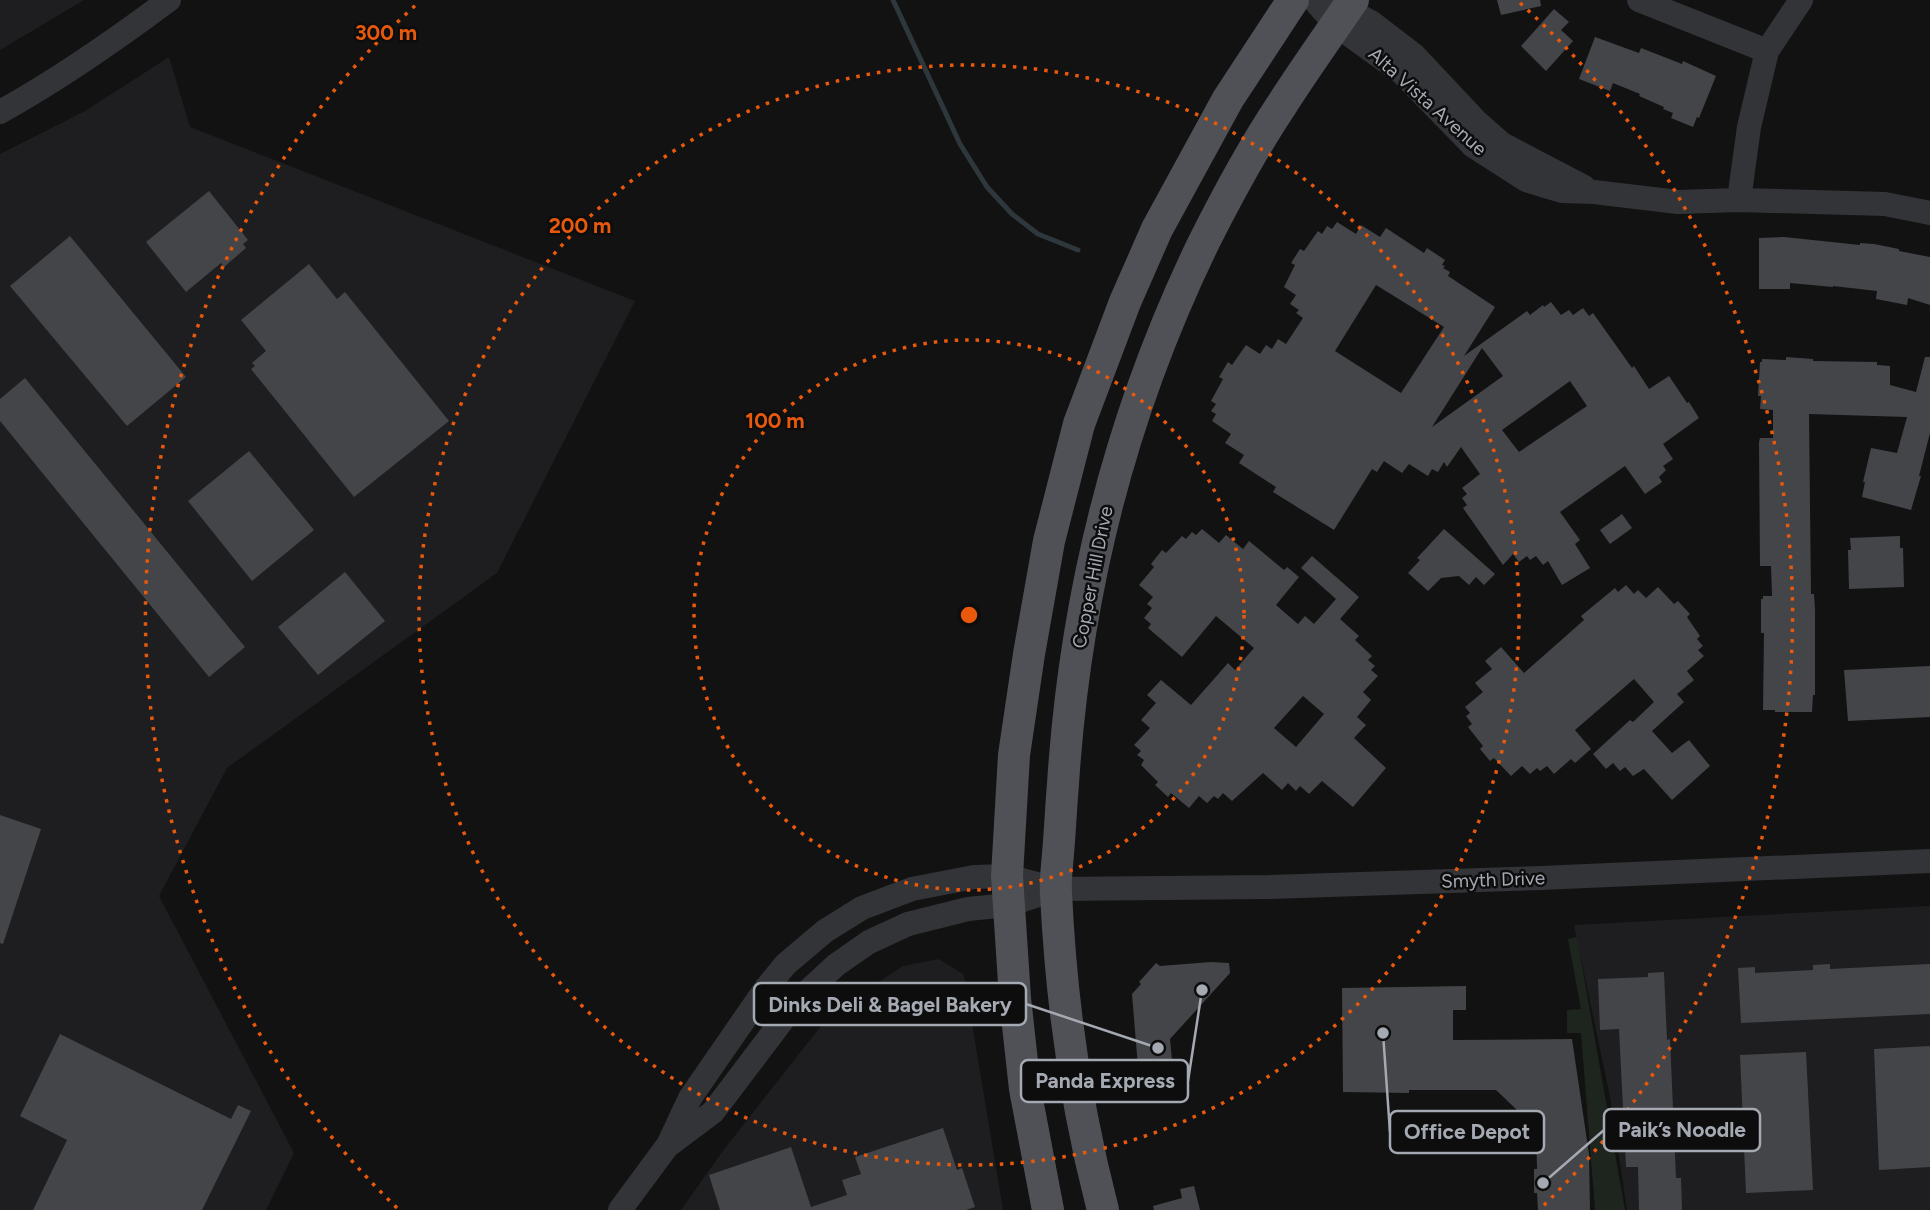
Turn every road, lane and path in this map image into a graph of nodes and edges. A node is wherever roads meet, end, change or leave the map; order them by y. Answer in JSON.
{"nodes":[{"id":1,"x":169,"y":0,"type":"edge"},
{"id":2,"x":1293,"y":0,"type":"edge"},
{"id":3,"x":1314,"y":0,"type":"edge"},
{"id":4,"x":1639,"y":0,"type":"edge"},
{"id":5,"x":1801,"y":0,"type":"edge"},
{"id":6,"x":1342,"y":8,"type":"edge"},
{"id":7,"x":1767,"y":51,"type":"junction"},
{"id":8,"x":0,"y":112,"type":"edge"},
{"id":9,"x":1739,"y":200,"type":"junction"},
{"id":10,"x":1930,"y":213,"type":"edge"},
{"id":11,"x":1930,"y":861,"type":"edge"},
{"id":12,"x":1008,"y":890,"type":"junction"},
{"id":13,"x":1056,"y":890,"type":"junction"},
{"id":14,"x":668,"y":1145,"type":"junction"},
{"id":15,"x":620,"y":1210,"type":"edge"},
{"id":16,"x":1048,"y":1210,"type":"edge"},
{"id":17,"x":1102,"y":1210,"type":"edge"}],
"edges":[{"from":1,"to":8,"type":"street"},
{"from":2,"to":12,"type":"main road"},
{"from":3,"to":6,"type":"street","name":"Alta Vista Avenue"},
{"from":4,"to":7,"type":"street"},
{"from":5,"to":7,"type":"street"},
{"from":6,"to":9,"type":"street","name":"Alta Vista Avenue"},
{"from":6,"to":13,"type":"main road","name":"Copper Hill Drive"},
{"from":7,"to":9,"type":"street"},
{"from":9,"to":10,"type":"street","name":"Alta Vista Avenue"},
{"from":11,"to":13,"type":"street","name":"Smyth Drive"},
{"from":12,"to":13,"type":"street","name":"Smyth Drive"},
{"from":12,"to":14,"type":"street"},
{"from":12,"to":14,"type":"street"},
{"from":12,"to":16,"type":"main road"},
{"from":13,"to":17,"type":"main road","name":"Copper Hill Drive"},
{"from":14,"to":15,"type":"street"}]}
